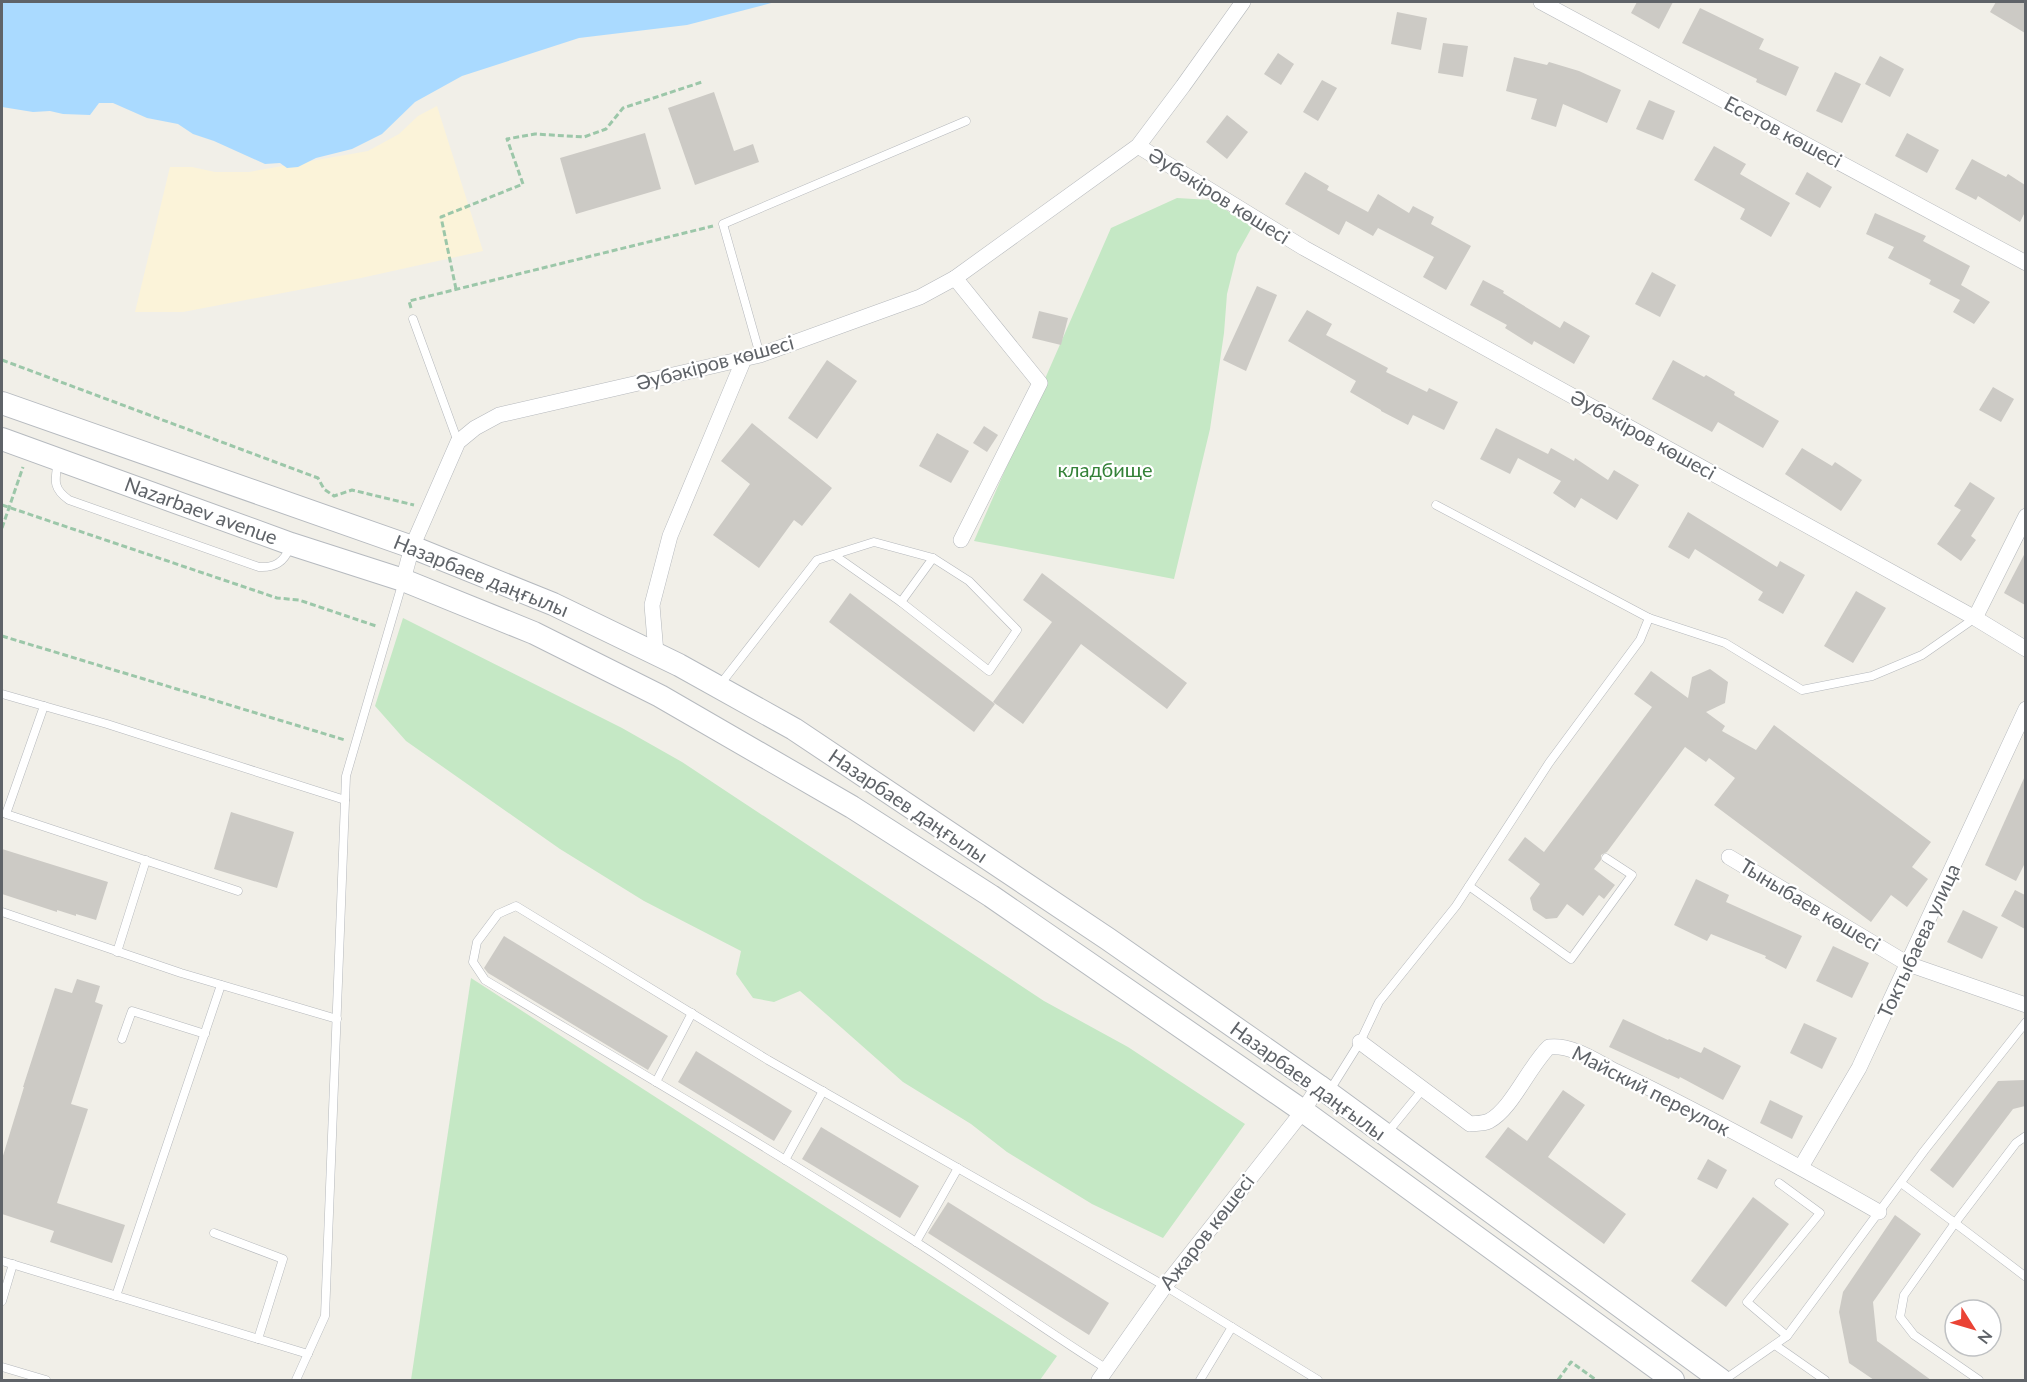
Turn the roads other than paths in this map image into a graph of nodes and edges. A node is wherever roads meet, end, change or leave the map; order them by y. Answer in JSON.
{"nodes":[{"id":1,"x":1243,"y":2,"type":"edge"},
{"id":2,"x":1541,"y":2,"type":"edge"},
{"id":3,"x":966,"y":121,"type":"dead end"},
{"id":4,"x":1138,"y":146,"type":"junction"},
{"id":5,"x":2025,"y":263,"type":"edge"},
{"id":6,"x":955,"y":278,"type":"junction"},
{"id":7,"x":413,"y":319,"type":"road end"},
{"id":8,"x":760,"y":355,"type":"junction"},
{"id":9,"x":744,"y":359,"type":"junction"},
{"id":10,"x":2,"y":404,"type":"edge"},
{"id":11,"x":2,"y":439,"type":"edge"},
{"id":12,"x":458,"y":442,"type":"junction"},
{"id":13,"x":58,"y":459,"type":"junction"},
{"id":14,"x":1436,"y":505,"type":"dead end"},
{"id":15,"x":2025,"y":516,"type":"edge"},
{"id":16,"x":961,"y":540,"type":"dead end"},
{"id":17,"x":291,"y":544,"type":"junction"},
{"id":18,"x":412,"y":547,"type":"junction"},
{"id":19,"x":834,"y":555,"type":"junction"},
{"id":20,"x":933,"y":558,"type":"junction"},
{"id":21,"x":403,"y":580,"type":"junction"},
{"id":22,"x":901,"y":602,"type":"junction"},
{"id":23,"x":1649,"y":618,"type":"junction"},
{"id":24,"x":1975,"y":618,"type":"junction"},
{"id":25,"x":2025,"y":649,"type":"edge"},
{"id":26,"x":656,"y":653,"type":"junction"},
{"id":27,"x":718,"y":687,"type":"junction"},
{"id":28,"x":2,"y":694,"type":"edge"},
{"id":29,"x":44,"y":706,"type":"junction"},
{"id":30,"x":2025,"y":709,"type":"edge"},
{"id":31,"x":345,"y":800,"type":"junction"},
{"id":32,"x":1729,"y":857,"type":"dead end"},
{"id":33,"x":1606,"y":858,"type":"dead end"},
{"id":34,"x":146,"y":860,"type":"junction"},
{"id":35,"x":1469,"y":886,"type":"junction"},
{"id":36,"x":238,"y":891,"type":"dead end"},
{"id":37,"x":2,"y":912,"type":"edge"},
{"id":38,"x":117,"y":952,"type":"junction"},
{"id":39,"x":1908,"y":964,"type":"junction"},
{"id":40,"x":221,"y":985,"type":"junction"},
{"id":41,"x":2025,"y":1005,"type":"edge"},
{"id":42,"x":693,"y":1014,"type":"junction"},
{"id":43,"x":337,"y":1019,"type":"junction"},
{"id":44,"x":2025,"y":1022,"type":"edge"},
{"id":45,"x":205,"y":1034,"type":"junction"},
{"id":46,"x":122,"y":1040,"type":"dead end"},
{"id":47,"x":1360,"y":1042,"type":"junction"},
{"id":48,"x":656,"y":1082,"type":"junction"},
{"id":49,"x":1423,"y":1089,"type":"junction"},
{"id":50,"x":1323,"y":1090,"type":"junction"},
{"id":51,"x":823,"y":1091,"type":"junction"},
{"id":52,"x":1303,"y":1111,"type":"junction"},
{"id":53,"x":1385,"y":1136,"type":"junction"},
{"id":54,"x":2025,"y":1136,"type":"edge"},
{"id":55,"x":785,"y":1160,"type":"junction"},
{"id":56,"x":1801,"y":1167,"type":"junction"},
{"id":57,"x":958,"y":1168,"type":"junction"},
{"id":58,"x":1779,"y":1183,"type":"dead end"},
{"id":59,"x":1901,"y":1183,"type":"junction"},
{"id":60,"x":1879,"y":1212,"type":"junction"},
{"id":61,"x":1954,"y":1223,"type":"junction"},
{"id":62,"x":214,"y":1233,"type":"dead end"},
{"id":63,"x":916,"y":1242,"type":"junction"},
{"id":64,"x":2,"y":1261,"type":"edge"},
{"id":65,"x":13,"y":1264,"type":"junction"},
{"id":66,"x":2025,"y":1277,"type":"edge"},
{"id":67,"x":1165,"y":1286,"type":"junction"},
{"id":68,"x":116,"y":1296,"type":"junction"},
{"id":69,"x":2,"y":1302,"type":"edge"},
{"id":70,"x":1232,"y":1327,"type":"junction"},
{"id":71,"x":1787,"y":1336,"type":"junction"},
{"id":72,"x":258,"y":1339,"type":"junction"},
{"id":73,"x":1775,"y":1345,"type":"junction"},
{"id":74,"x":308,"y":1354,"type":"junction"},
{"id":75,"x":2,"y":1367,"type":"edge"},
{"id":76,"x":1103,"y":1375,"type":"edge"},
{"id":77,"x":46,"y":1380,"type":"edge"},
{"id":78,"x":296,"y":1380,"type":"edge"},
{"id":79,"x":1200,"y":1380,"type":"edge"},
{"id":80,"x":1318,"y":1380,"type":"edge"},
{"id":81,"x":1674,"y":1380,"type":"edge"},
{"id":82,"x":1722,"y":1380,"type":"edge"},
{"id":83,"x":1825,"y":1380,"type":"edge"},
{"id":84,"x":1979,"y":1380,"type":"edge"}],
"edges":[{"from":1,"to":4,"type":"street"},
{"from":2,"to":5,"type":"street","name":"Есетов көшесі"},
{"from":3,"to":8,"type":"lane"},
{"from":4,"to":6,"type":"street","name":"Әубәкіров көшесі"},
{"from":4,"to":24,"type":"street","name":"Әубәкіров көшесі"},
{"from":6,"to":8,"type":"street","name":"Әубәкіров көшесі"},
{"from":6,"to":16,"type":"street"},
{"from":7,"to":12,"type":"lane"},
{"from":8,"to":9,"type":"street","name":"Әубәкіров көшесі"},
{"from":9,"to":12,"type":"street","name":"Әубәкіров көшесі"},
{"from":9,"to":26,"type":"street"},
{"from":10,"to":18,"type":"main road","name":"Назарбаев даңғылы"},
{"from":11,"to":13,"type":"main road","name":"Nazarbaev avenue"},
{"from":12,"to":18,"type":"street","name":"Әубәкіров көшесі"},
{"from":13,"to":17,"type":"main road","name":"Nazarbaev avenue"},
{"from":13,"to":17,"type":"lane"},
{"from":14,"to":23,"type":"lane"},
{"from":15,"to":24,"type":"street"},
{"from":17,"to":21,"type":"main road","name":"Nazarbaev avenue"},
{"from":18,"to":21,"type":"street","name":"Әубәкіров көшесі"},
{"from":18,"to":26,"type":"main road","name":"Назарбаев даңғылы"},
{"from":19,"to":20,"type":"lane"},
{"from":19,"to":22,"type":"lane"},
{"from":19,"to":27,"type":"lane"},
{"from":20,"to":22,"type":"lane"},
{"from":20,"to":22,"type":"lane"},
{"from":21,"to":31,"type":"lane"},
{"from":21,"to":52,"type":"main road","name":"Назарбаев даңғылы"},
{"from":23,"to":24,"type":"lane"},
{"from":23,"to":35,"type":"lane"},
{"from":24,"to":25,"type":"street","name":"Әубәкіров көшесі"},
{"from":26,"to":27,"type":"main road","name":"Назарбаев даңғылы"},
{"from":27,"to":50,"type":"main road","name":"Назарбаев даңғылы"},
{"from":28,"to":29,"type":"lane"},
{"from":29,"to":31,"type":"lane"},
{"from":29,"to":34,"type":"lane"},
{"from":30,"to":39,"type":"street","name":"Токтыбаева улица"},
{"from":31,"to":43,"type":"lane"},
{"from":32,"to":39,"type":"street","name":"Тыныбаев көшесі"},
{"from":33,"to":35,"type":"lane"},
{"from":34,"to":36,"type":"lane"},
{"from":34,"to":38,"type":"lane"},
{"from":35,"to":47,"type":"lane"},
{"from":37,"to":38,"type":"lane"},
{"from":38,"to":40,"type":"lane"},
{"from":39,"to":41,"type":"street","name":"Тыныбаев көшесі"},
{"from":39,"to":56,"type":"street","name":"Токтыбаева улица"},
{"from":40,"to":43,"type":"lane"},
{"from":40,"to":45,"type":"lane"},
{"from":42,"to":48,"type":"lane"},
{"from":42,"to":48,"type":"lane"},
{"from":42,"to":51,"type":"lane"},
{"from":43,"to":74,"type":"lane"},
{"from":44,"to":59,"type":"lane"},
{"from":45,"to":46,"type":"lane"},
{"from":45,"to":68,"type":"lane"},
{"from":47,"to":49,"type":"street","name":"Майский переулок"},
{"from":47,"to":50,"type":"lane"},
{"from":48,"to":55,"type":"lane"},
{"from":49,"to":53,"type":"lane"},
{"from":49,"to":56,"type":"street","name":"Майский переулок"},
{"from":50,"to":52,"type":"street","name":"Ажаров көшесі"},
{"from":50,"to":53,"type":"main road","name":"Назарбаев даңғылы"},
{"from":51,"to":55,"type":"lane"},
{"from":51,"to":57,"type":"lane"},
{"from":52,"to":67,"type":"street","name":"Ажаров көшесі"},
{"from":52,"to":81,"type":"main road","name":"Назарбаев даңғылы"},
{"from":53,"to":82,"type":"main road","name":"Назарбаев даңғылы"},
{"from":54,"to":61,"type":"lane"},
{"from":55,"to":63,"type":"lane"},
{"from":56,"to":60,"type":"street","name":"Майский переулок"},
{"from":57,"to":63,"type":"lane"},
{"from":57,"to":67,"type":"lane"},
{"from":58,"to":71,"type":"lane"},
{"from":59,"to":60,"type":"lane"},
{"from":59,"to":61,"type":"lane"},
{"from":60,"to":71,"type":"lane"},
{"from":61,"to":66,"type":"lane"},
{"from":61,"to":84,"type":"lane"},
{"from":62,"to":72,"type":"lane"},
{"from":63,"to":76,"type":"lane"},
{"from":64,"to":65,"type":"lane"},
{"from":65,"to":68,"type":"lane"},
{"from":65,"to":69,"type":"lane"},
{"from":67,"to":70,"type":"lane"},
{"from":67,"to":76,"type":"street","name":"Ажаров көшесі"},
{"from":68,"to":72,"type":"lane"},
{"from":70,"to":79,"type":"lane"},
{"from":70,"to":80,"type":"lane"},
{"from":71,"to":73,"type":"lane"},
{"from":72,"to":74,"type":"lane"},
{"from":73,"to":82,"type":"lane"},
{"from":73,"to":83,"type":"lane"},
{"from":74,"to":78,"type":"lane"},
{"from":75,"to":77,"type":"lane"}]}
